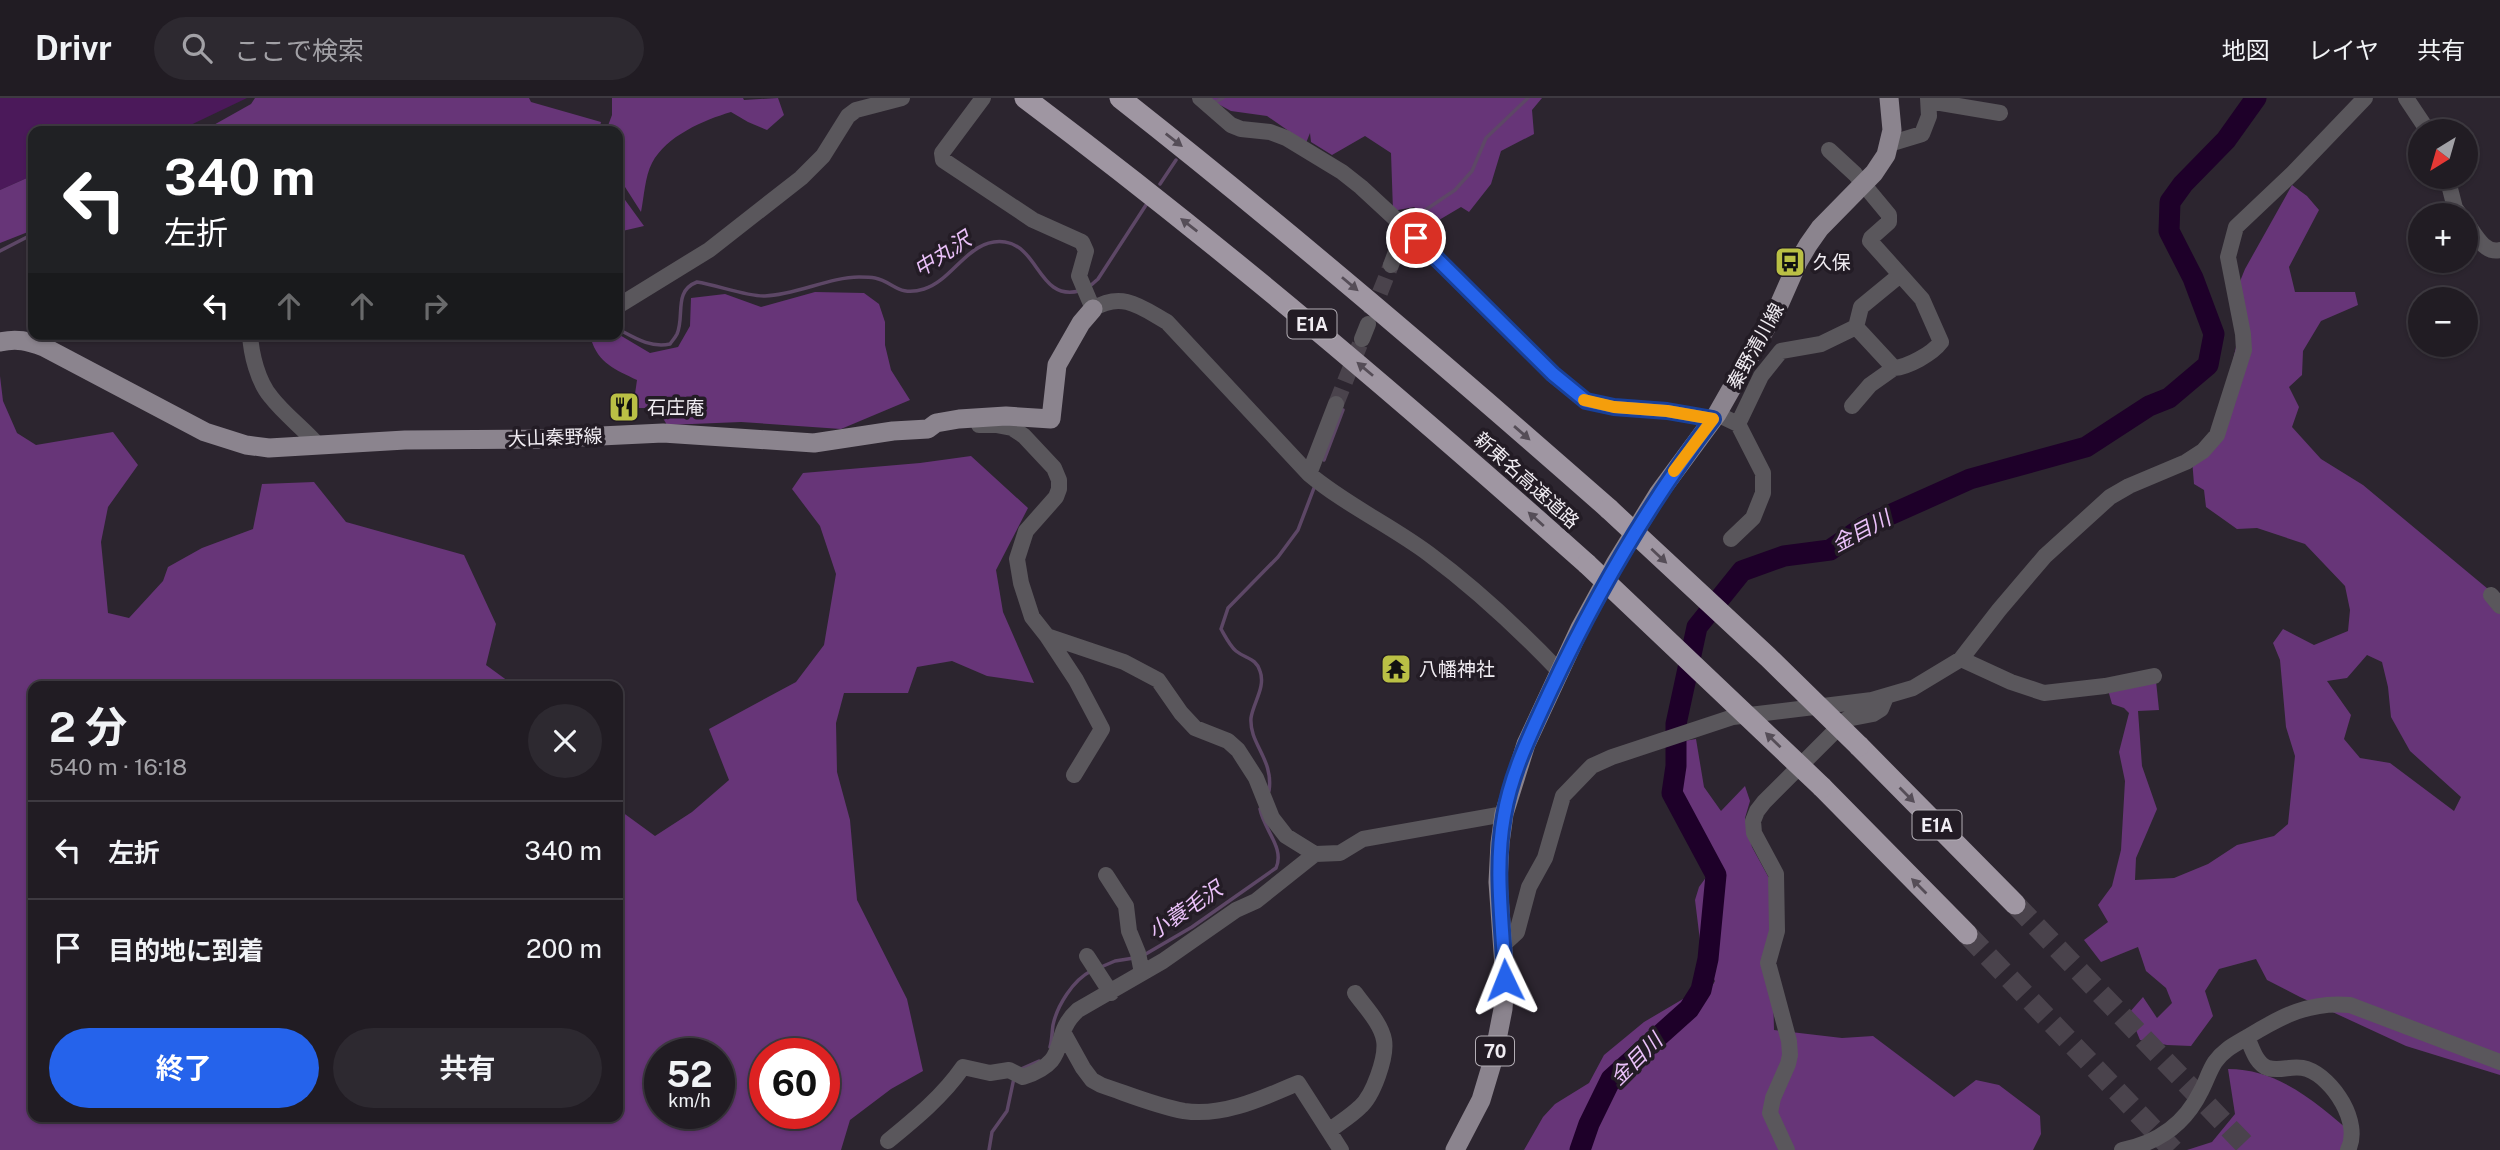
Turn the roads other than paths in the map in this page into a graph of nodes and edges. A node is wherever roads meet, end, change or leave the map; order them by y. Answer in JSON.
{"nodes":[{"id":1,"x":902,"y":98,"type":"edge"},
{"id":2,"x":984,"y":98,"type":"edge"},
{"id":3,"x":1025,"y":98,"type":"edge"},
{"id":4,"x":1120,"y":98,"type":"edge"},
{"id":5,"x":1200,"y":98,"type":"edge"},
{"id":6,"x":1889,"y":98,"type":"edge"},
{"id":7,"x":2365,"y":98,"type":"edge"},
{"id":8,"x":2406,"y":98,"type":"edge"},
{"id":9,"x":1928,"y":100,"type":"edge"},
{"id":10,"x":2000,"y":113,"type":"dead end"},
{"id":11,"x":2420,"y":119,"type":"edge"},
{"id":12,"x":1889,"y":144,"type":"junction"},
{"id":13,"x":1829,"y":150,"type":"dead end"},
{"id":14,"x":1862,"y":184,"type":"junction"},
{"id":15,"x":1405,"y":228,"type":"junction"},
{"id":16,"x":2478,"y":238,"type":"edge"},
{"id":17,"x":2500,"y":250,"type":"edge"},
{"id":18,"x":1391,"y":265,"type":"tunnel mouth"},
{"id":19,"x":1900,"y":275,"type":"junction"},
{"id":20,"x":1087,"y":296,"type":"junction"},
{"id":21,"x":623,"y":303,"type":"edge"},
{"id":22,"x":1856,"y":327,"type":"junction"},
{"id":23,"x":250,"y":340,"type":"edge"},
{"id":24,"x":0,"y":342,"type":"edge"},
{"id":25,"x":1894,"y":368,"type":"junction"},
{"id":26,"x":1336,"y":404,"type":"tunnel mouth"},
{"id":27,"x":1852,"y":406,"type":"dead end"},
{"id":28,"x":1715,"y":416,"type":"junction"},
{"id":29,"x":1738,"y":424,"type":"junction"},
{"id":30,"x":928,"y":429,"type":"junction"},
{"id":31,"x":318,"y":444,"type":"junction"},
{"id":32,"x":1309,"y":474,"type":"junction"},
{"id":33,"x":1731,"y":539,"type":"dead end"},
{"id":34,"x":1047,"y":636,"type":"junction"},
{"id":35,"x":1961,"y":659,"type":"junction"},
{"id":36,"x":1559,"y":672,"type":"junction"},
{"id":37,"x":2154,"y":676,"type":"dead end"},
{"id":38,"x":1886,"y":697,"type":"junction"},
{"id":39,"x":1074,"y":775,"type":"dead end"},
{"id":40,"x":1504,"y":814,"type":"junction"},
{"id":41,"x":1315,"y":854,"type":"junction"},
{"id":42,"x":1106,"y":875,"type":"dead end"},
{"id":43,"x":2015,"y":904,"type":"tunnel mouth"},
{"id":44,"x":1967,"y":934,"type":"tunnel mouth"},
{"id":45,"x":1504,"y":944,"type":"junction"},
{"id":46,"x":1090,"y":959,"type":"dead end"},
{"id":47,"x":1141,"y":965,"type":"junction"},
{"id":48,"x":1111,"y":993,"type":"junction"},
{"id":49,"x":1355,"y":993,"type":"dead end"},
{"id":50,"x":2247,"y":1037,"type":"junction"},
{"id":51,"x":1056,"y":1039,"type":"junction"},
{"id":52,"x":2500,"y":1062,"type":"edge"},
{"id":53,"x":1329,"y":1131,"type":"junction"},
{"id":54,"x":888,"y":1141,"type":"dead end"},
{"id":55,"x":1341,"y":1150,"type":"edge"},
{"id":56,"x":1455,"y":1150,"type":"edge"},
{"id":57,"x":1787,"y":1150,"type":"edge"},
{"id":58,"x":2122,"y":1150,"type":"edge"},
{"id":59,"x":2348,"y":1150,"type":"edge"}],
"edges":[{"from":1,"to":21,"type":"street"},
{"from":2,"to":20,"type":"street"},
{"from":44,"to":3,"type":"highway","name":"新東名高速道路","number":"E1A","one_way":true,"bridge":true},
{"from":4,"to":43,"type":"highway","name":"新東名高速道路","number":"E1A","one_way":true,"bridge":true},
{"from":5,"to":15,"type":"street"},
{"from":6,"to":12,"type":"main road","name":"秦野清川線","number":"70"},
{"from":7,"to":35,"type":"street"},
{"from":8,"to":11,"type":"street"},
{"from":9,"to":10,"type":"street"},
{"from":9,"to":12,"type":"street"},
{"from":12,"to":14,"type":"main road","name":"秦野清川線","number":"70"},
{"from":13,"to":14,"type":"street"},
{"from":14,"to":19,"type":"street"},
{"from":14,"to":28,"type":"main road","name":"秦野清川線","number":"70"},
{"from":15,"to":18,"type":"street"},
{"from":15,"to":28,"type":"street"},
{"from":16,"to":17,"type":"street"},
{"from":19,"to":22,"type":"street"},
{"from":19,"to":25,"type":"street"},
{"from":20,"to":30,"type":"main road","name":"大山秦野線"},
{"from":20,"to":32,"type":"street"},
{"from":22,"to":25,"type":"street"},
{"from":22,"to":29,"type":"street"},
{"from":23,"to":31,"type":"street"},
{"from":24,"to":31,"type":"main road","name":"大山秦野線"},
{"from":25,"to":27,"type":"street"},
{"from":26,"to":32,"type":"street"},
{"from":28,"to":29,"type":"street"},
{"from":28,"to":36,"type":"main road","name":"秦野清川線","number":"70"},
{"from":29,"to":33,"type":"street"},
{"from":30,"to":31,"type":"main road","name":"大山秦野線"},
{"from":30,"to":34,"type":"street"},
{"from":32,"to":36,"type":"street"},
{"from":34,"to":39,"type":"street"},
{"from":34,"to":41,"type":"street"},
{"from":35,"to":37,"type":"street"},
{"from":35,"to":38,"type":"street"},
{"from":36,"to":40,"type":"main road","name":"秦野清川線","number":"70"},
{"from":38,"to":45,"type":"street"},
{"from":38,"to":57,"type":"street"},
{"from":40,"to":41,"type":"street"},
{"from":40,"to":45,"type":"main road","name":"秦野清川線","number":"70"},
{"from":41,"to":47,"type":"street"},
{"from":42,"to":47,"type":"street"},
{"from":45,"to":56,"type":"main road","name":"秦野清川線","number":"70"},
{"from":46,"to":48,"type":"street"},
{"from":47,"to":48,"type":"street"},
{"from":48,"to":51,"type":"street"},
{"from":49,"to":53,"type":"street"},
{"from":50,"to":52,"type":"street"},
{"from":50,"to":58,"type":"street"},
{"from":50,"to":59,"type":"street"},
{"from":51,"to":53,"type":"street"},
{"from":51,"to":54,"type":"street"},
{"from":53,"to":55,"type":"street"}]}
